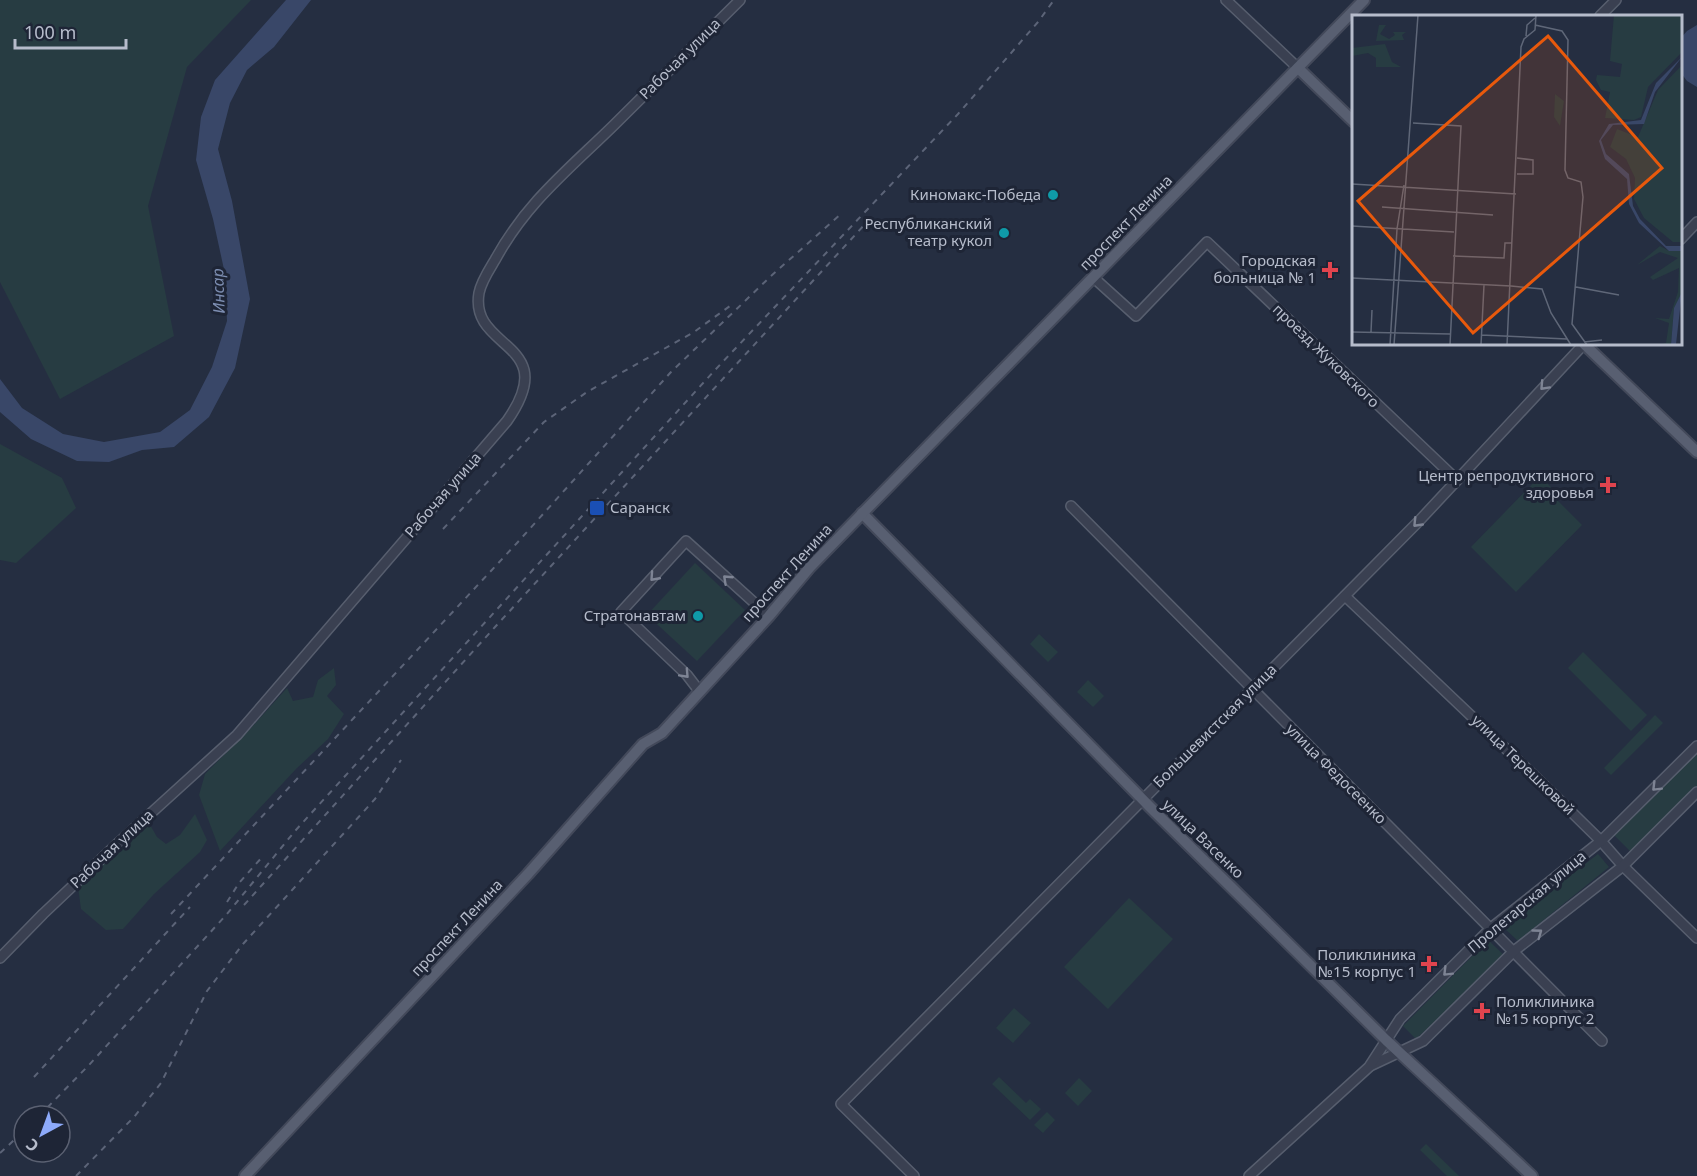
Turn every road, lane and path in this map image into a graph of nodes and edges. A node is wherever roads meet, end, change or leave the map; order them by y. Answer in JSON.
{"nodes":[{"id":1,"x":740,"y":0,"type":"edge"},
{"id":2,"x":1227,"y":0,"type":"edge"},
{"id":3,"x":1364,"y":0,"type":"edge"},
{"id":4,"x":1616,"y":0,"type":"edge"},
{"id":5,"x":1601,"y":15,"type":"edge"},
{"id":6,"x":1298,"y":68,"type":"junction"},
{"id":7,"x":1352,"y":121,"type":"edge"},
{"id":8,"x":1697,"y":222,"type":"edge"},
{"id":9,"x":1682,"y":238,"type":"edge"},
{"id":10,"x":1094,"y":278,"type":"junction"},
{"id":11,"x":1583,"y":345,"type":"edge"},
{"id":12,"x":1585,"y":345,"type":"edge"},
{"id":13,"x":1697,"y":452,"type":"edge"},
{"id":14,"x":1457,"y":480,"type":"junction"},
{"id":15,"x":1071,"y":506,"type":"dead end"},
{"id":16,"x":862,"y":513,"type":"junction"},
{"id":17,"x":1345,"y":596,"type":"junction"},
{"id":18,"x":769,"y":616,"type":"junction"},
{"id":19,"x":1252,"y":689,"type":"junction"},
{"id":20,"x":700,"y":692,"type":"junction"},
{"id":21,"x":1697,"y":746,"type":"edge"},
{"id":22,"x":1697,"y":792,"type":"edge"},
{"id":23,"x":1143,"y":800,"type":"junction"},
{"id":24,"x":1601,"y":841,"type":"junction"},
{"id":25,"x":1623,"y":866,"type":"junction"},
{"id":26,"x":1491,"y":928,"type":"junction"},
{"id":27,"x":1697,"y":938,"type":"edge"},
{"id":28,"x":1514,"y":951,"type":"junction"},
{"id":29,"x":0,"y":958,"type":"edge"},
{"id":30,"x":1386,"y":1040,"type":"junction"},
{"id":31,"x":1602,"y":1041,"type":"dead end"},
{"id":32,"x":1399,"y":1052,"type":"junction"},
{"id":33,"x":1369,"y":1067,"type":"junction"},
{"id":34,"x":245,"y":1176,"type":"edge"},
{"id":35,"x":914,"y":1176,"type":"edge"},
{"id":36,"x":1249,"y":1176,"type":"edge"},
{"id":37,"x":1532,"y":1176,"type":"edge"}],
"edges":[{"from":1,"to":29,"type":"street","name":"Рабочая улица"},
{"from":2,"to":6,"type":"street"},
{"from":3,"to":6,"type":"main road","name":"проспект Ленина"},
{"from":4,"to":5,"type":"street"},
{"from":6,"to":7,"type":"main road"},
{"from":6,"to":10,"type":"main road","name":"проспект Ленина"},
{"from":8,"to":9,"type":"street"},
{"from":10,"to":14,"type":"street","name":"проезд Жуковского"},
{"from":10,"to":16,"type":"main road","name":"проспект Ленина"},
{"from":11,"to":14,"type":"street","name":"Большевистская улица","one_way":true},
{"from":12,"to":13,"type":"main road"},
{"from":14,"to":17,"type":"street","name":"Большевистская улица","one_way":true},
{"from":15,"to":19,"type":"street","name":"улица Федосеенко"},
{"from":16,"to":18,"type":"main road","name":"проспект Ленина"},
{"from":16,"to":23,"type":"main road","name":"улица Васенко"},
{"from":17,"to":19,"type":"street","name":"Большевистская улица"},
{"from":17,"to":24,"type":"street","name":"улица Терешковой"},
{"from":18,"to":20,"type":"main road","name":"проспект Ленина"},
{"from":18,"to":20,"type":"street","one_way":true},
{"from":19,"to":23,"type":"street","name":"Большевистская улица"},
{"from":19,"to":26,"type":"street","name":"улица Федосеенко"},
{"from":20,"to":34,"type":"main road","name":"проспект Ленина"},
{"from":21,"to":24,"type":"street","name":"Пролетарская улица","one_way":true},
{"from":22,"to":25,"type":"street","name":"Пролетарская улица"},
{"from":23,"to":30,"type":"main road","name":"улица Васенко"},
{"from":23,"to":35,"type":"street","name":"Большевистская улица"},
{"from":24,"to":25,"type":"street","name":"улица Терешковой"},
{"from":24,"to":26,"type":"street","name":"Пролетарская улица"},
{"from":25,"to":27,"type":"street","name":"улица Терешковой"},
{"from":28,"to":25,"type":"street","name":"Пролетарская улица","one_way":true},
{"from":26,"to":28,"type":"street","name":"улица Федосеенко"},
{"from":26,"to":30,"type":"street","name":"Пролетарская улица","one_way":true},
{"from":28,"to":31,"type":"street","name":"улица Федосеенко"},
{"from":28,"to":32,"type":"street","name":"Пролетарская улица"},
{"from":30,"to":32,"type":"main road","name":"улица Васенко"},
{"from":30,"to":33,"type":"street","name":"Пролетарская улица"},
{"from":32,"to":33,"type":"street","name":"Пролетарская улица"},
{"from":32,"to":37,"type":"main road","name":"улица Васенко"},
{"from":33,"to":36,"type":"street","name":"Пролетарская улица"}]}
